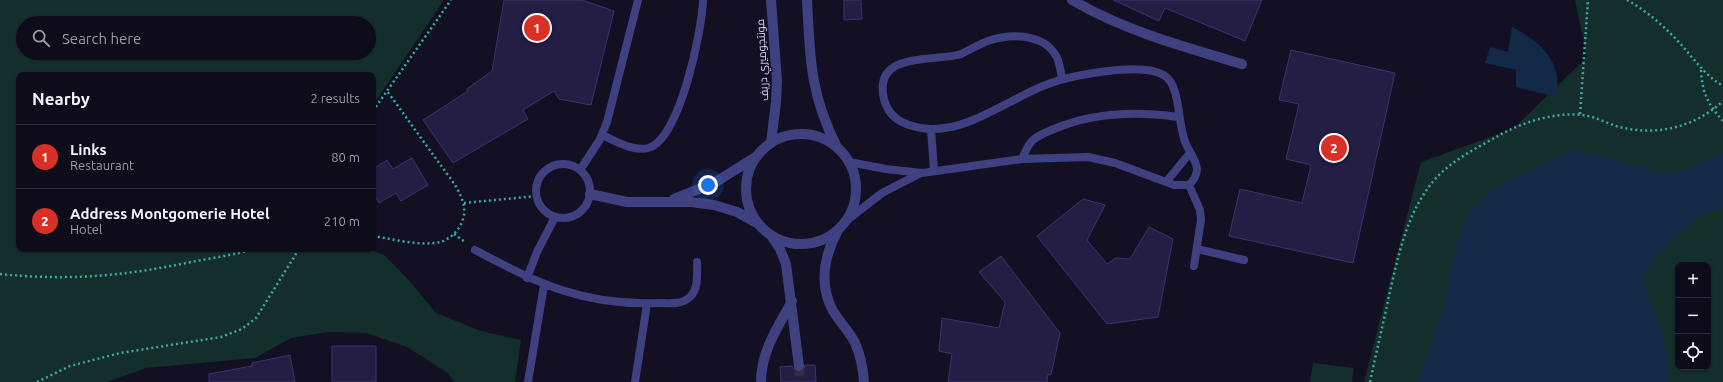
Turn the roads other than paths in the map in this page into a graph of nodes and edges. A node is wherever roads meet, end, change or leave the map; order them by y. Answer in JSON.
{"nodes":[{"id":1,"x":638,"y":0,"type":"edge"},
{"id":2,"x":703,"y":0,"type":"edge"},
{"id":3,"x":771,"y":0,"type":"edge"},
{"id":4,"x":807,"y":0,"type":"edge"},
{"id":5,"x":1072,"y":0,"type":"edge"},
{"id":6,"x":1242,"y":64,"type":"dead end"},
{"id":7,"x":1062,"y":79,"type":"junction"},
{"id":8,"x":1178,"y":117,"type":"junction"},
{"id":9,"x":931,"y":129,"type":"junction"},
{"id":10,"x":602,"y":135,"type":"junction"},
{"id":11,"x":771,"y":143,"type":"junction"},
{"id":12,"x":837,"y":147,"type":"junction"},
{"id":13,"x":1190,"y":154,"type":"junction"},
{"id":14,"x":756,"y":157,"type":"junction"},
{"id":15,"x":1022,"y":159,"type":"junction"},
{"id":16,"x":849,"y":162,"type":"junction"},
{"id":17,"x":580,"y":170,"type":"junction"},
{"id":18,"x":934,"y":171,"type":"junction"},
{"id":19,"x":922,"y":173,"type":"junction"},
{"id":20,"x":1166,"y":182,"type":"junction"},
{"id":21,"x":1189,"y":185,"type":"junction"},
{"id":22,"x":590,"y":194,"type":"junction"},
{"id":23,"x":668,"y":202,"type":"junction"},
{"id":24,"x":555,"y":217,"type":"junction"},
{"id":25,"x":846,"y":221,"type":"junction"},
{"id":26,"x":758,"y":223,"type":"junction"},
{"id":27,"x":839,"y":229,"type":"junction"},
{"id":28,"x":771,"y":235,"type":"junction"},
{"id":29,"x":1197,"y":249,"type":"junction"},
{"id":30,"x":475,"y":250,"type":"dead end"},
{"id":31,"x":1244,"y":260,"type":"dead end"},
{"id":32,"x":697,"y":262,"type":"dead end"},
{"id":33,"x":1194,"y":266,"type":"dead end"},
{"id":34,"x":527,"y":278,"type":"junction"},
{"id":35,"x":544,"y":285,"type":"junction"},
{"id":36,"x":792,"y":301,"type":"junction"},
{"id":37,"x":647,"y":304,"type":"junction"},
{"id":38,"x":799,"y":366,"type":"tunnel mouth"},
{"id":39,"x":528,"y":382,"type":"edge"},
{"id":40,"x":635,"y":382,"type":"edge"},
{"id":41,"x":761,"y":382,"type":"edge"},
{"id":42,"x":864,"y":382,"type":"edge"}],
"edges":[{"from":1,"to":10,"type":"lane"},
{"from":2,"to":10,"type":"lane"},
{"from":3,"to":11,"type":"street","name":"مونتجوميري دريف"},
{"from":4,"to":12,"type":"street"},
{"from":5,"to":6,"type":"street"},
{"from":7,"to":8,"type":"lane"},
{"from":7,"to":9,"type":"lane"},
{"from":7,"to":9,"type":"lane"},
{"from":8,"to":13,"type":"lane"},
{"from":8,"to":15,"type":"lane"},
{"from":9,"to":18,"type":"lane"},
{"from":10,"to":17,"type":"lane"},
{"from":11,"to":12,"type":"street"},
{"from":11,"to":14,"type":"street"},
{"from":12,"to":16,"type":"street"},
{"from":13,"to":20,"type":"lane"},
{"from":13,"to":21,"type":"lane"},
{"from":14,"to":23,"type":"street"},
{"from":14,"to":26,"type":"street"},
{"from":15,"to":18,"type":"lane"},
{"from":15,"to":20,"type":"lane"},
{"from":16,"to":19,"type":"lane"},
{"from":16,"to":25,"type":"street"},
{"from":17,"to":22,"type":"lane"},
{"from":17,"to":24,"type":"lane"},
{"from":18,"to":19,"type":"lane"},
{"from":19,"to":25,"type":"lane"},
{"from":20,"to":21,"type":"lane"},
{"from":21,"to":29,"type":"lane"},
{"from":22,"to":23,"type":"street"},
{"from":22,"to":24,"type":"lane"},
{"from":23,"to":26,"type":"street"},
{"from":24,"to":34,"type":"lane"},
{"from":25,"to":27,"type":"street"},
{"from":26,"to":28,"type":"street"},
{"from":27,"to":28,"type":"street"},
{"from":27,"to":42,"type":"street"},
{"from":28,"to":36,"type":"street"},
{"from":29,"to":31,"type":"lane"},
{"from":29,"to":33,"type":"lane"},
{"from":30,"to":34,"type":"lane"},
{"from":32,"to":37,"type":"lane"},
{"from":34,"to":35,"type":"lane"},
{"from":35,"to":37,"type":"lane"},
{"from":35,"to":39,"type":"lane"},
{"from":36,"to":38,"type":"street"},
{"from":36,"to":41,"type":"street"},
{"from":37,"to":40,"type":"lane"}]}
